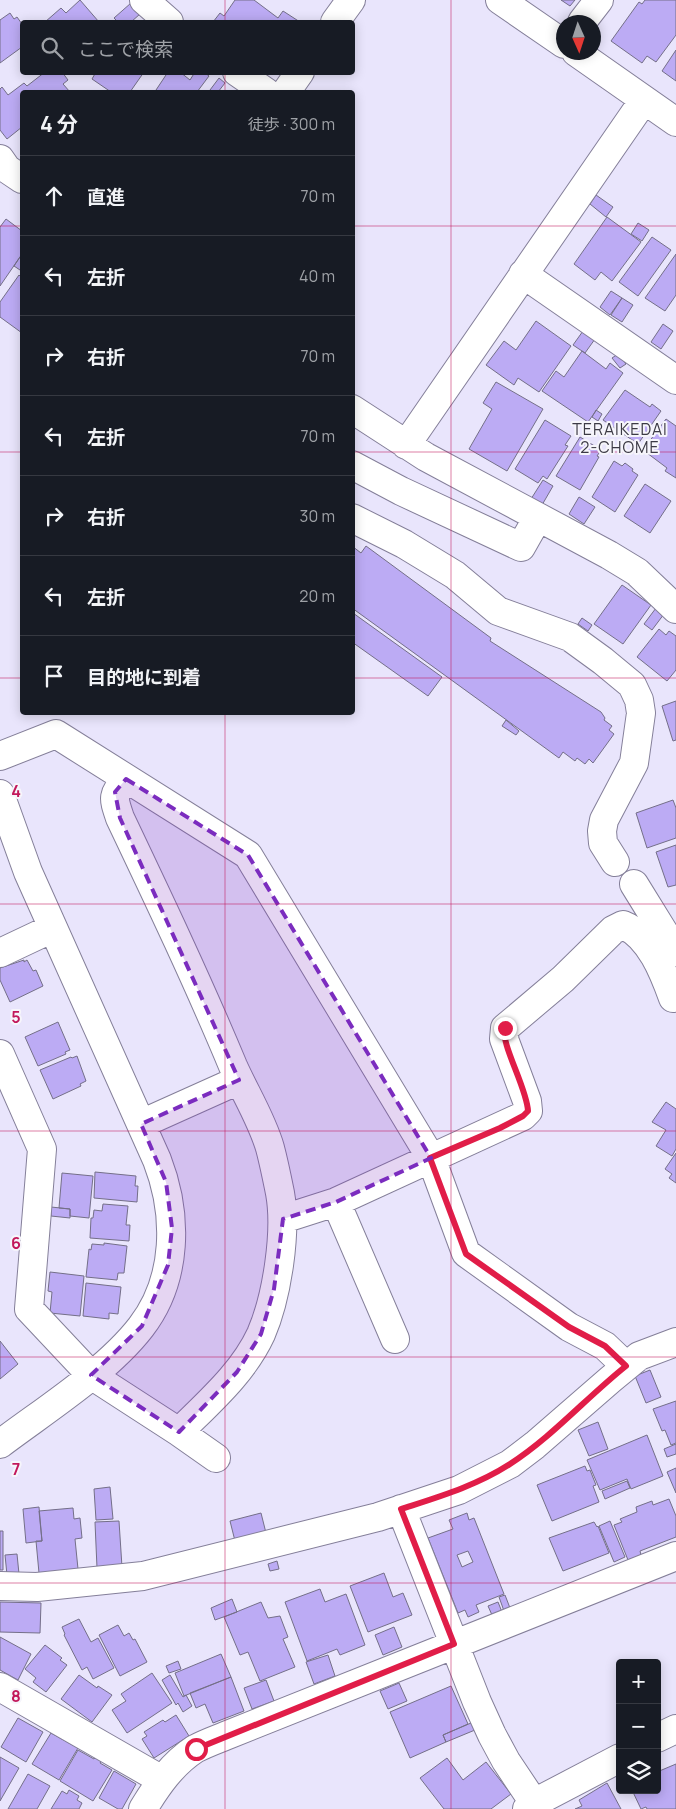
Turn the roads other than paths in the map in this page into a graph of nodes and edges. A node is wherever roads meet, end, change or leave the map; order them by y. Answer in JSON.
{"nodes":[{"id":1,"x":144,"y":0,"type":"edge"},
{"id":2,"x":351,"y":0,"type":"edge"},
{"id":3,"x":500,"y":0,"type":"edge"},
{"id":4,"x":599,"y":0,"type":"edge"},
{"id":5,"x":587,"y":15,"type":"edge"},
{"id":6,"x":167,"y":20,"type":"edge"},
{"id":7,"x":336,"y":20,"type":"edge"},
{"id":8,"x":556,"y":38,"type":"edge"},
{"id":9,"x":587,"y":60,"type":"edge"},
{"id":10,"x":241,"y":75,"type":"edge"},
{"id":11,"x":298,"y":75,"type":"edge"},
{"id":12,"x":263,"y":90,"type":"edge"},
{"id":13,"x":287,"y":90,"type":"edge"},
{"id":14,"x":644,"y":100,"type":"junction"},
{"id":15,"x":676,"y":122,"type":"edge"},
{"id":16,"x":0,"y":159,"type":"edge"},
{"id":17,"x":20,"y":178,"type":"edge"},
{"id":18,"x":523,"y":274,"type":"junction"},
{"id":19,"x":676,"y":380,"type":"edge"},
{"id":20,"x":355,"y":411,"type":"edge"},
{"id":21,"x":406,"y":444,"type":"junction"},
{"id":22,"x":355,"y":467,"type":"edge"},
{"id":23,"x":538,"y":517,"type":"junction"},
{"id":24,"x":355,"y":520,"type":"edge"},
{"id":25,"x":676,"y":609,"type":"edge"},
{"id":26,"x":0,"y":756,"type":"edge"},
{"id":27,"x":126,"y":779,"type":"junction"},
{"id":28,"x":0,"y":794,"type":"edge"},
{"id":29,"x":615,"y":862,"type":"dead end"},
{"id":30,"x":634,"y":884,"type":"dead end"},
{"id":31,"x":53,"y":928,"type":"junction"},
{"id":32,"x":676,"y":952,"type":"edge"},
{"id":33,"x":0,"y":953,"type":"edge"},
{"id":34,"x":674,"y":998,"type":"dead end"},
{"id":35,"x":0,"y":1054,"type":"edge"},
{"id":36,"x":239,"y":1080,"type":"junction"},
{"id":37,"x":7,"y":1088,"type":"edge"},
{"id":38,"x":141,"y":1124,"type":"junction"},
{"id":39,"x":430,"y":1158,"type":"junction"},
{"id":40,"x":336,"y":1202,"type":"junction"},
{"id":41,"x":283,"y":1219,"type":"junction"},
{"id":42,"x":396,"y":1339,"type":"dead end"},
{"id":43,"x":676,"y":1342,"type":"edge"},
{"id":44,"x":626,"y":1366,"type":"junction"},
{"id":45,"x":91,"y":1375,"type":"junction"},
{"id":46,"x":180,"y":1432,"type":"junction"},
{"id":47,"x":0,"y":1444,"type":"edge"},
{"id":48,"x":216,"y":1458,"type":"dead end"},
{"id":49,"x":401,"y":1509,"type":"junction"},
{"id":50,"x":676,"y":1556,"type":"edge"},
{"id":51,"x":0,"y":1586,"type":"edge"},
{"id":52,"x":454,"y":1644,"type":"junction"},
{"id":53,"x":0,"y":1687,"type":"edge"},
{"id":54,"x":676,"y":1729,"type":"edge"},
{"id":55,"x":661,"y":1736,"type":"edge"},
{"id":56,"x":616,"y":1760,"type":"edge"},
{"id":57,"x":162,"y":1780,"type":"junction"},
{"id":58,"x":533,"y":1807,"type":"edge"},
{"id":59,"x":143,"y":1809,"type":"edge"}],
"edges":[{"from":1,"to":6,"type":"street"},
{"from":2,"to":7,"type":"street"},
{"from":3,"to":8,"type":"street"},
{"from":4,"to":5,"type":"street"},
{"from":9,"to":14,"type":"street"},
{"from":10,"to":12,"type":"street"},
{"from":11,"to":13,"type":"street"},
{"from":14,"to":15,"type":"street"},
{"from":14,"to":18,"type":"street"},
{"from":16,"to":17,"type":"street"},
{"from":18,"to":19,"type":"street"},
{"from":18,"to":21,"type":"street"},
{"from":20,"to":21,"type":"street"},
{"from":21,"to":23,"type":"street"},
{"from":22,"to":23,"type":"street"},
{"from":23,"to":25,"type":"street"},
{"from":24,"to":29,"type":"street"},
{"from":26,"to":27,"type":"street"},
{"from":27,"to":36,"type":"street"},
{"from":27,"to":39,"type":"street"},
{"from":28,"to":31,"type":"street"},
{"from":30,"to":32,"type":"street"},
{"from":31,"to":33,"type":"street"},
{"from":31,"to":38,"type":"street"},
{"from":34,"to":39,"type":"street"},
{"from":35,"to":37,"type":"street"},
{"from":36,"to":38,"type":"street"},
{"from":36,"to":41,"type":"street"},
{"from":37,"to":45,"type":"street"},
{"from":38,"to":45,"type":"street"},
{"from":39,"to":40,"type":"street"},
{"from":39,"to":44,"type":"street"},
{"from":40,"to":41,"type":"street"},
{"from":40,"to":42,"type":"street"},
{"from":41,"to":46,"type":"street"},
{"from":43,"to":44,"type":"street"},
{"from":44,"to":49,"type":"street"},
{"from":45,"to":46,"type":"street"},
{"from":45,"to":47,"type":"street"},
{"from":46,"to":48,"type":"street"},
{"from":49,"to":51,"type":"street"},
{"from":49,"to":52,"type":"street"},
{"from":50,"to":52,"type":"street"},
{"from":52,"to":57,"type":"street"},
{"from":52,"to":58,"type":"street"},
{"from":53,"to":57,"type":"street"},
{"from":54,"to":55,"type":"street"},
{"from":56,"to":58,"type":"street"},
{"from":57,"to":59,"type":"street"}]}
